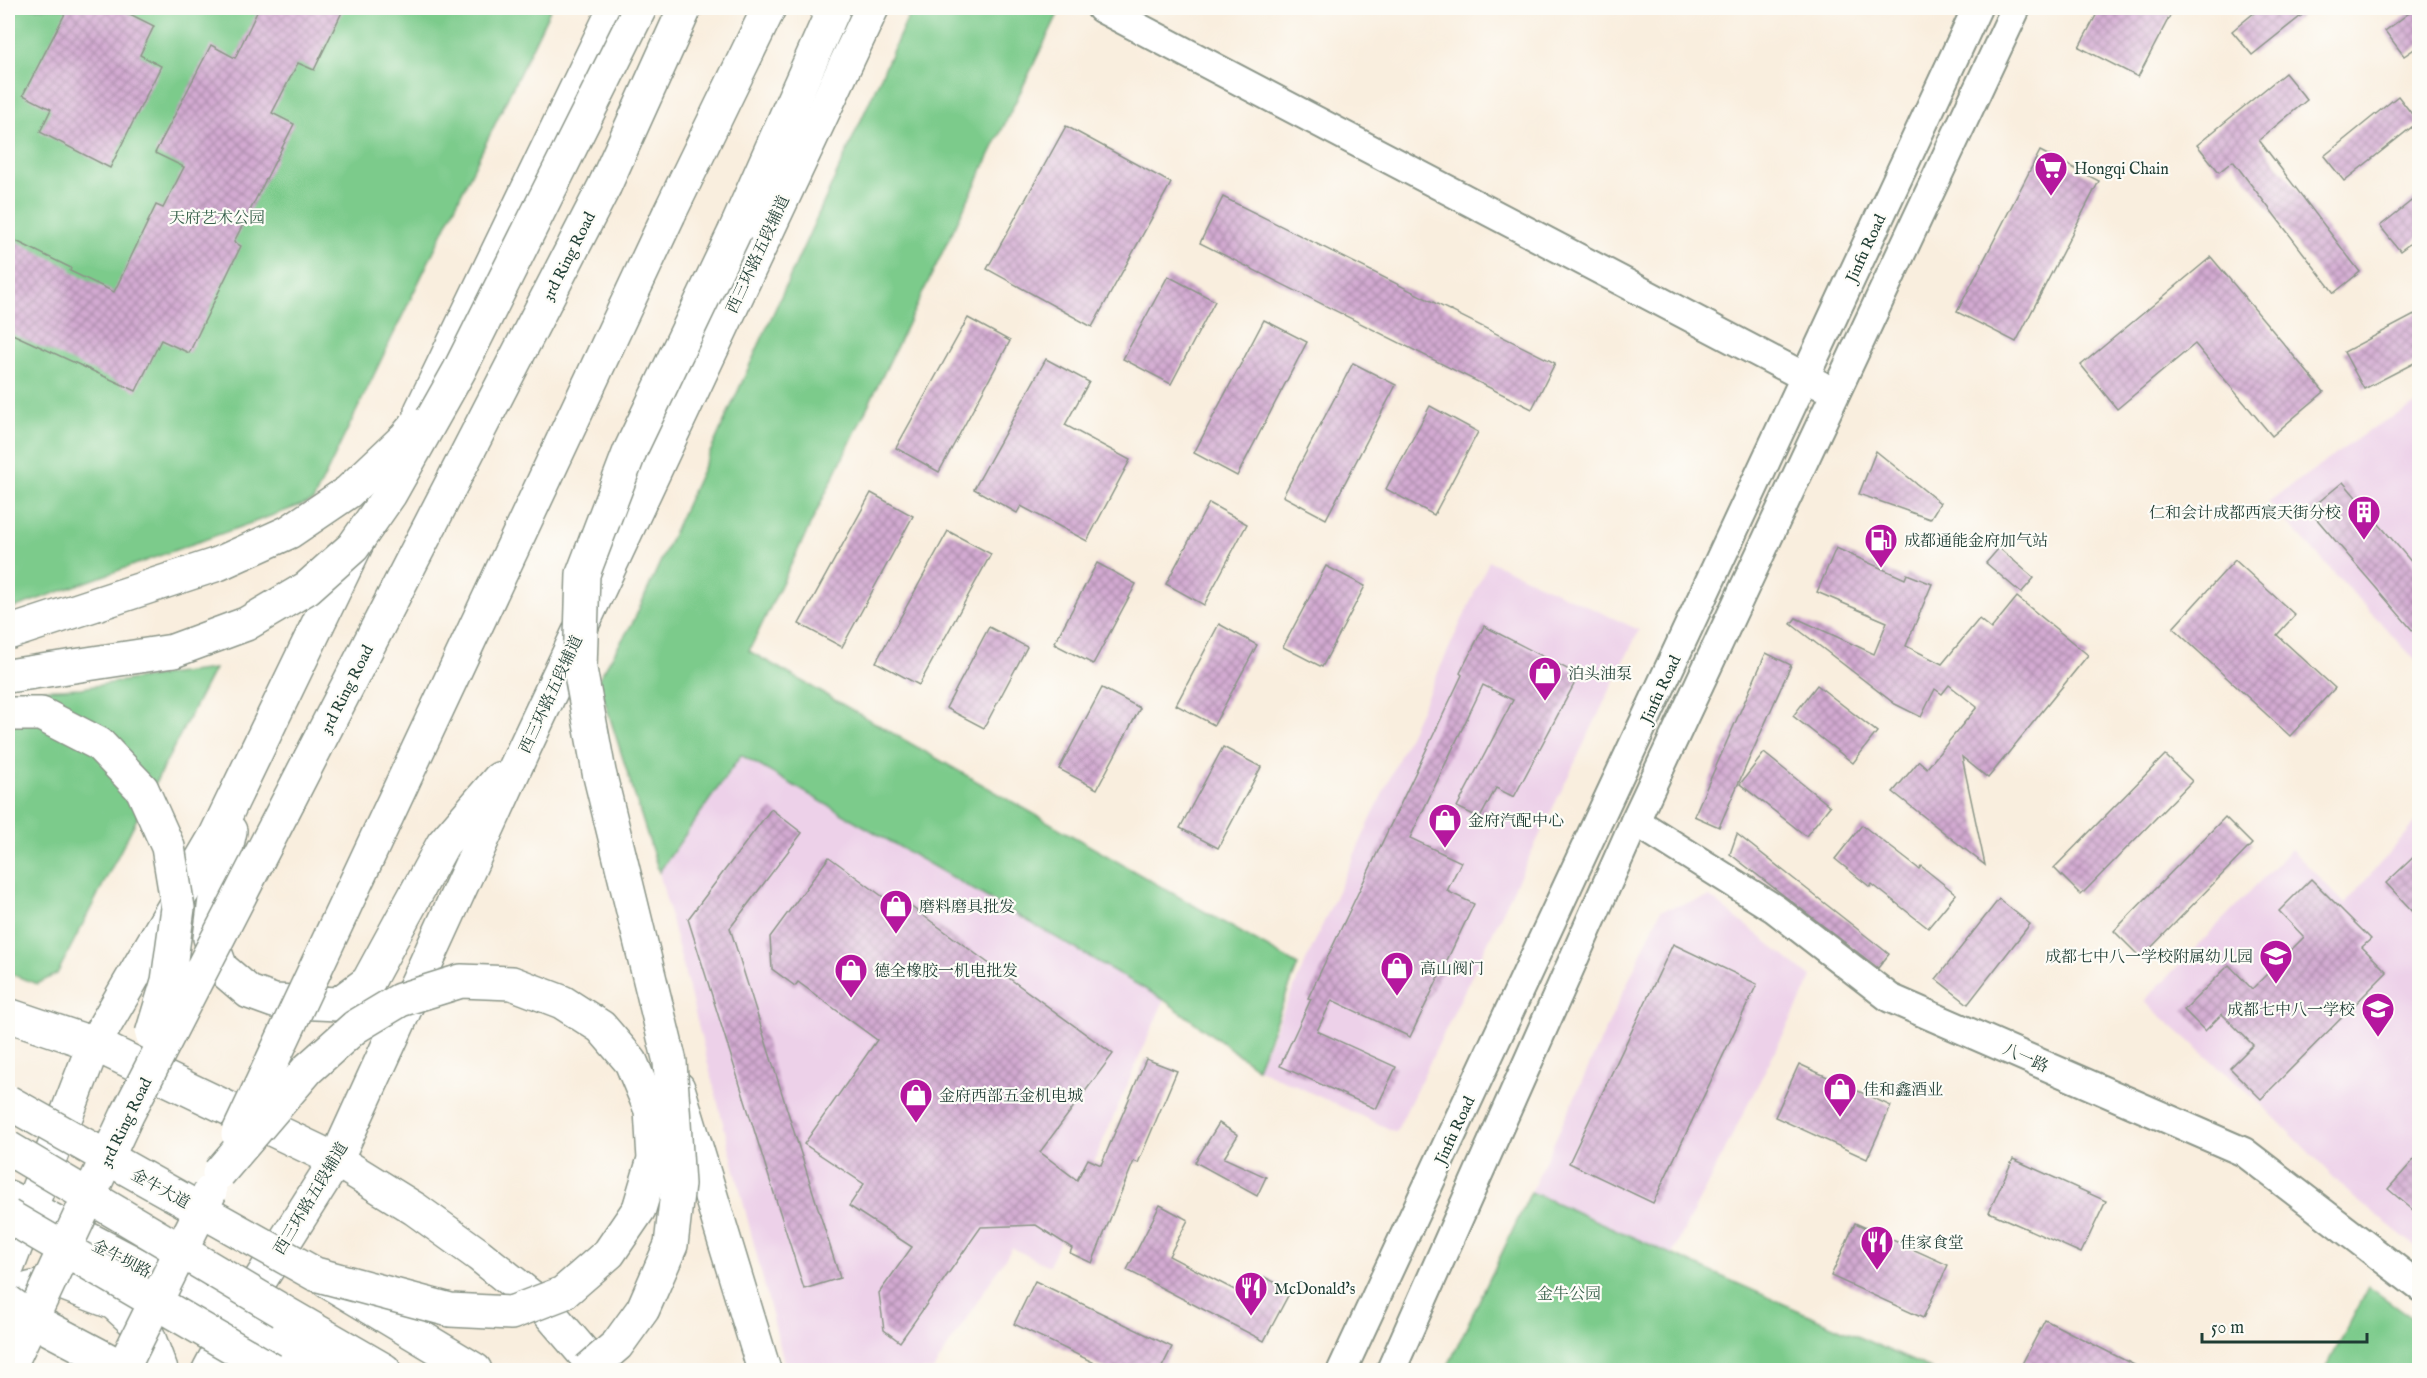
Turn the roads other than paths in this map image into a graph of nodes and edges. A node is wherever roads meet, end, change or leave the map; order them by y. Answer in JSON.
{"nodes":[{"id":1,"x":615,"y":8,"type":"edge"},
{"id":2,"x":640,"y":8,"type":"edge"},
{"id":3,"x":685,"y":8,"type":"edge"},
{"id":4,"x":769,"y":8,"type":"edge"},
{"id":5,"x":834,"y":8,"type":"edge"},
{"id":6,"x":872,"y":8,"type":"edge"},
{"id":7,"x":1101,"y":8,"type":"edge"},
{"id":8,"x":1977,"y":8,"type":"edge"},
{"id":9,"x":2016,"y":8,"type":"edge"},
{"id":10,"x":459,"y":370,"type":"junction"},
{"id":11,"x":1805,"y":377,"type":"junction"},
{"id":12,"x":1835,"y":393,"type":"junction"},
{"id":13,"x":8,"y":633,"type":"edge"},
{"id":14,"x":8,"y":676,"type":"edge"},
{"id":15,"x":8,"y":714,"type":"edge"},
{"id":16,"x":522,"y":753,"type":"junction"},
{"id":17,"x":240,"y":786,"type":"junction"},
{"id":18,"x":1635,"y":821,"type":"junction"},
{"id":19,"x":8,"y":1015,"type":"edge"},
{"id":20,"x":94,"y":1044,"type":"junction"},
{"id":21,"x":670,"y":1062,"type":"junction"},
{"id":22,"x":8,"y":1102,"type":"edge"},
{"id":23,"x":127,"y":1115,"type":"junction"},
{"id":24,"x":8,"y":1148,"type":"edge"},
{"id":25,"x":336,"y":1160,"type":"junction"},
{"id":26,"x":219,"y":1173,"type":"junction"},
{"id":27,"x":15,"y":1208,"type":"edge"},
{"id":28,"x":8,"y":1266,"type":"edge"},
{"id":29,"x":315,"y":1274,"type":"junction"},
{"id":30,"x":2420,"y":1287,"type":"edge"},
{"id":31,"x":8,"y":1304,"type":"edge"},
{"id":32,"x":237,"y":1317,"type":"junction"},
{"id":33,"x":8,"y":1371,"type":"edge"},
{"id":34,"x":125,"y":1371,"type":"edge"},
{"id":35,"x":161,"y":1371,"type":"edge"},
{"id":36,"x":209,"y":1371,"type":"edge"},
{"id":37,"x":272,"y":1371,"type":"edge"},
{"id":38,"x":326,"y":1371,"type":"edge"},
{"id":39,"x":384,"y":1371,"type":"edge"},
{"id":40,"x":475,"y":1371,"type":"edge"},
{"id":41,"x":588,"y":1371,"type":"edge"},
{"id":42,"x":598,"y":1371,"type":"edge"},
{"id":43,"x":764,"y":1371,"type":"edge"},
{"id":44,"x":1342,"y":1371,"type":"edge"},
{"id":45,"x":1391,"y":1371,"type":"edge"}],
"edges":[{"from":1,"to":17,"type":"main road"},
{"from":2,"to":10,"type":"main road","bridge":true},
{"from":3,"to":23,"type":"main road","name":"3rd Ring Road","bridge":true},
{"from":4,"to":26,"type":"main road","bridge":true},
{"from":5,"to":21,"type":"main road","bridge":true},
{"from":6,"to":16,"type":"main road","name":"西三环路五段辅道"},
{"from":7,"to":11,"type":"street"},
{"from":8,"to":11,"type":"street","name":"Jinfu Road"},
{"from":9,"to":12,"type":"street","name":"Jinfu Road"},
{"from":10,"to":13,"type":"main road","bridge":true},
{"from":10,"to":14,"type":"main road","bridge":true},
{"from":11,"to":12,"type":"street"},
{"from":11,"to":44,"type":"street","name":"Jinfu Road"},
{"from":12,"to":18,"type":"street","name":"Jinfu Road"},
{"from":15,"to":23,"type":"main road","bridge":true},
{"from":16,"to":17,"type":"main road"},
{"from":16,"to":25,"type":"main road","name":"西三环路五段辅道"},
{"from":17,"to":20,"type":"main road"},
{"from":18,"to":30,"type":"street","name":"八一路"},
{"from":18,"to":45,"type":"street","name":"Jinfu Road"},
{"from":19,"to":20,"type":"main road"},
{"from":20,"to":25,"type":"main road"},
{"from":20,"to":27,"type":"main road"},
{"from":21,"to":41,"type":"main road","bridge":true},
{"from":21,"to":43,"type":"main road","bridge":true},
{"from":22,"to":29,"type":"main road","name":"金牛大道","bridge":true},
{"from":23,"to":33,"type":"main road","name":"3rd Ring Road","bridge":true},
{"from":24,"to":39,"type":"main road","bridge":true},
{"from":25,"to":32,"type":"main road","name":"西三环路五段辅道"},
{"from":25,"to":42,"type":"main road"},
{"from":26,"to":29,"type":"main road","bridge":true},
{"from":26,"to":34,"type":"main road","bridge":true},
{"from":27,"to":28,"type":"main road"},
{"from":27,"to":32,"type":"main road","name":"金牛坝路"},
{"from":27,"to":37,"type":"main road","bridge":true},
{"from":29,"to":40,"type":"main road","bridge":true},
{"from":31,"to":34,"type":"main road","bridge":true},
{"from":31,"to":35,"type":"main road"},
{"from":32,"to":36,"type":"main road","name":"西三环路五段辅道"},
{"from":32,"to":38,"type":"street"}]}
